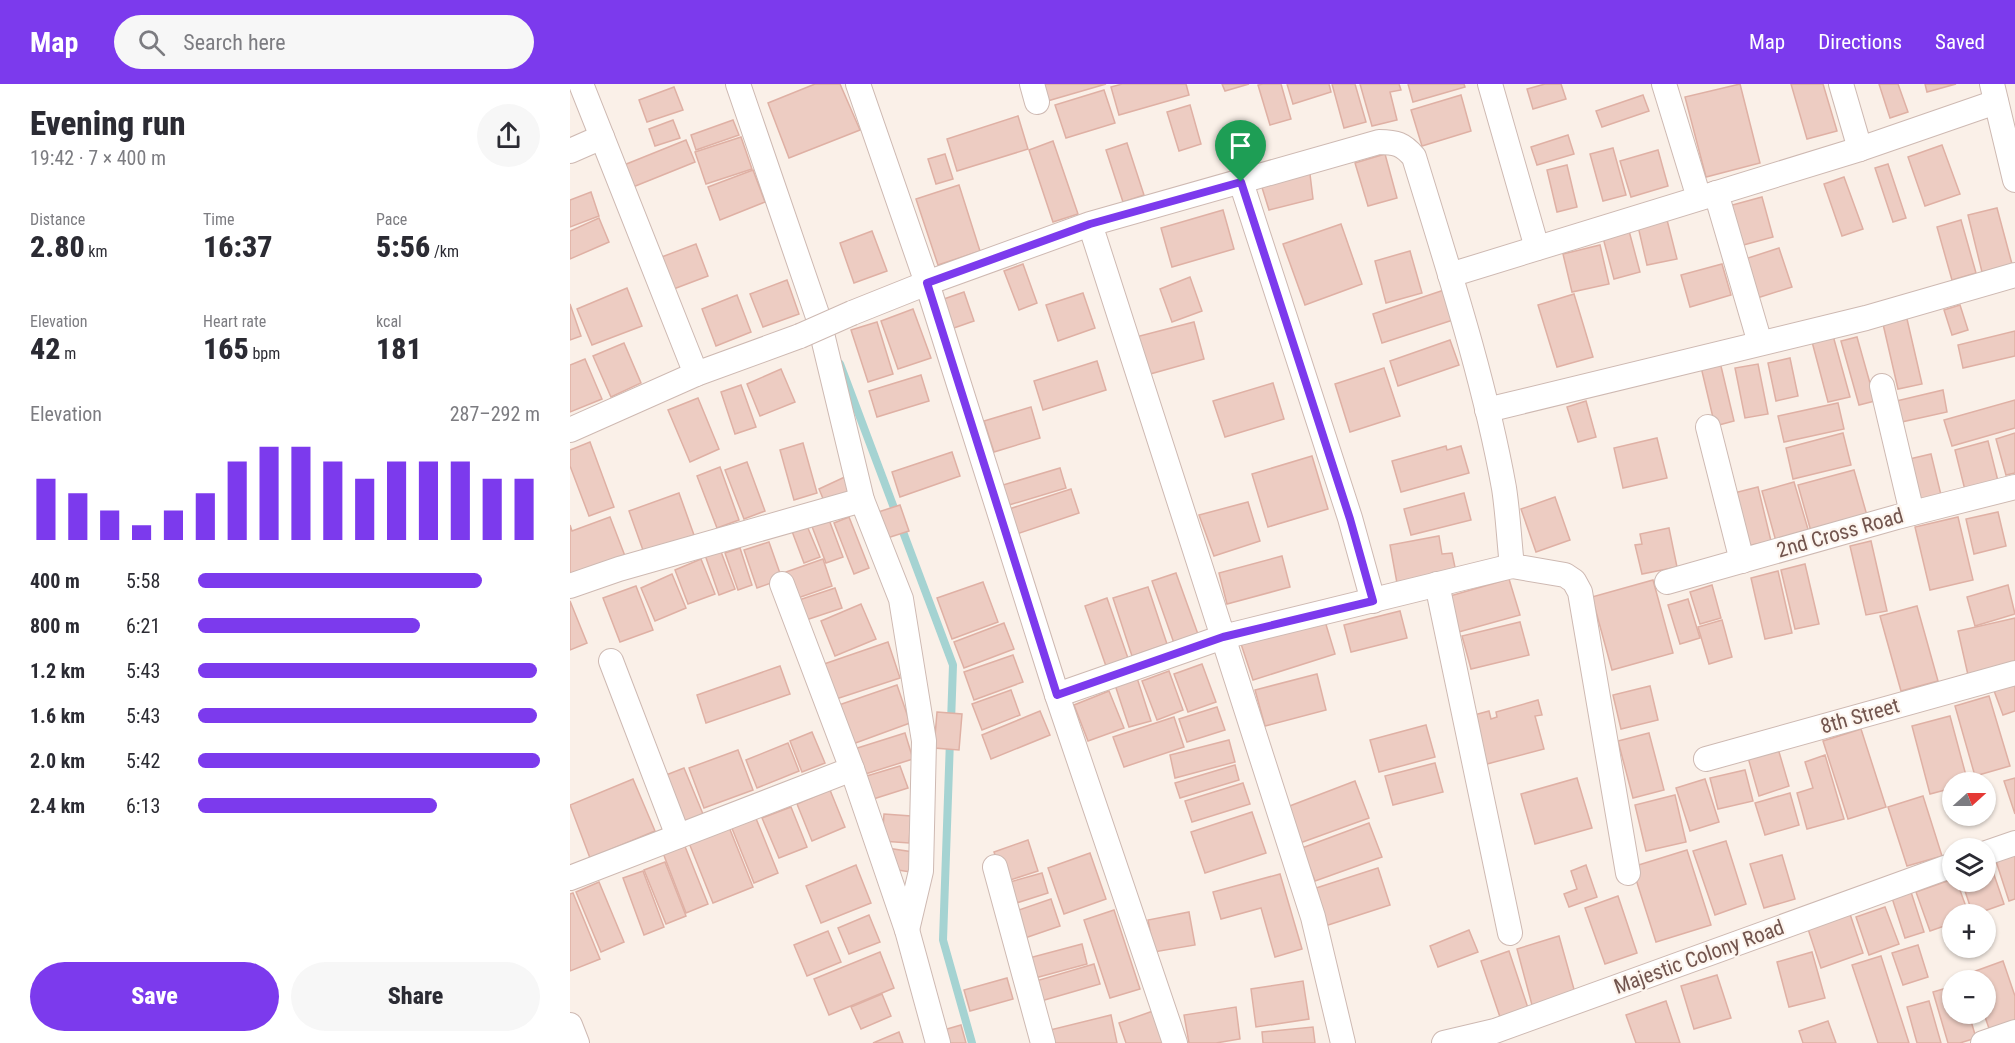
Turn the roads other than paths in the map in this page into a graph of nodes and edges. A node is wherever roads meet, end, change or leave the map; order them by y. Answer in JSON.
{"nodes":[{"id":1,"x":581,"y":84,"type":"edge"},
{"id":2,"x":738,"y":84,"type":"edge"},
{"id":3,"x":858,"y":84,"type":"edge"},
{"id":4,"x":1490,"y":84,"type":"edge"},
{"id":5,"x":1664,"y":84,"type":"edge"},
{"id":6,"x":1841,"y":84,"type":"edge"},
{"id":7,"x":1994,"y":93,"type":"edge"},
{"id":8,"x":602,"y":137,"type":"junction"},
{"id":9,"x":1860,"y":149,"type":"junction"},
{"id":10,"x":570,"y":151,"type":"edge"},
{"id":11,"x":2015,"y":180,"type":"edge"},
{"id":12,"x":1241,"y":182,"type":"junction"},
{"id":13,"x":1708,"y":196,"type":"junction"},
{"id":14,"x":1090,"y":224,"type":"junction"},
{"id":15,"x":1537,"y":248,"type":"junction"},
{"id":16,"x":1449,"y":275,"type":"junction"},
{"id":17,"x":2015,"y":275,"type":"edge"},
{"id":18,"x":927,"y":283,"type":"junction"},
{"id":19,"x":1760,"y":344,"type":"junction"},
{"id":20,"x":696,"y":374,"type":"junction"},
{"id":21,"x":1882,"y":386,"type":"dead end"},
{"id":22,"x":1487,"y":410,"type":"junction"},
{"id":23,"x":1708,"y":427,"type":"dead end"},
{"id":24,"x":570,"y":430,"type":"edge"},
{"id":25,"x":2015,"y":487,"type":"edge"},
{"id":26,"x":862,"y":500,"type":"junction"},
{"id":27,"x":1912,"y":513,"type":"junction"},
{"id":28,"x":1742,"y":561,"type":"junction"},
{"id":29,"x":1512,"y":566,"type":"junction"},
{"id":30,"x":1666,"y":582,"type":"dead end"},
{"id":31,"x":782,"y":584,"type":"dead end"},
{"id":32,"x":1437,"y":584,"type":"junction"},
{"id":33,"x":570,"y":586,"type":"edge"},
{"id":34,"x":1373,"y":601,"type":"junction"},
{"id":35,"x":1223,"y":637,"type":"junction"},
{"id":36,"x":611,"y":661,"type":"dead end"},
{"id":37,"x":2015,"y":673,"type":"edge"},
{"id":38,"x":1057,"y":695,"type":"junction"},
{"id":39,"x":1706,"y":759,"type":"dead end"},
{"id":40,"x":852,"y":769,"type":"junction"},
{"id":41,"x":678,"y":836,"type":"junction"},
{"id":42,"x":2015,"y":843,"type":"edge"},
{"id":43,"x":1996,"y":850,"type":"edge"},
{"id":44,"x":994,"y":867,"type":"dead end"},
{"id":45,"x":1942,"y":869,"type":"edge"},
{"id":46,"x":1628,"y":873,"type":"dead end"},
{"id":47,"x":570,"y":878,"type":"edge"},
{"id":48,"x":907,"y":930,"type":"junction"},
{"id":49,"x":1510,"y":933,"type":"dead end"},
{"id":50,"x":570,"y":1025,"type":"edge"},
{"id":51,"x":1497,"y":1037,"type":"edge"},
{"id":52,"x":577,"y":1043,"type":"edge"},
{"id":53,"x":938,"y":1043,"type":"edge"},
{"id":54,"x":1043,"y":1043,"type":"edge"},
{"id":55,"x":1175,"y":1043,"type":"edge"},
{"id":56,"x":1343,"y":1043,"type":"edge"},
{"id":57,"x":1444,"y":1043,"type":"edge"}],
"edges":[{"from":1,"to":8,"type":"street"},
{"from":2,"to":26,"type":"street"},
{"from":3,"to":18,"type":"street"},
{"from":4,"to":15,"type":"street"},
{"from":5,"to":13,"type":"street"},
{"from":6,"to":9,"type":"street"},
{"from":7,"to":9,"type":"street"},
{"from":7,"to":11,"type":"street"},
{"from":8,"to":10,"type":"street"},
{"from":8,"to":20,"type":"street"},
{"from":9,"to":13,"type":"street"},
{"from":12,"to":14,"type":"street"},
{"from":12,"to":16,"type":"street"},
{"from":12,"to":34,"type":"street"},
{"from":13,"to":15,"type":"street"},
{"from":13,"to":19,"type":"street"},
{"from":14,"to":18,"type":"street"},
{"from":14,"to":35,"type":"street"},
{"from":15,"to":16,"type":"street"},
{"from":16,"to":22,"type":"street"},
{"from":17,"to":19,"type":"street"},
{"from":18,"to":20,"type":"street","bridge":true},
{"from":18,"to":38,"type":"street"},
{"from":19,"to":22,"type":"street"},
{"from":20,"to":24,"type":"street"},
{"from":21,"to":27,"type":"street"},
{"from":22,"to":29,"type":"street"},
{"from":23,"to":28,"type":"street"},
{"from":25,"to":27,"type":"street","name":"2nd Cross Road"},
{"from":26,"to":33,"type":"street"},
{"from":26,"to":48,"type":"street"},
{"from":27,"to":28,"type":"street","name":"2nd Cross Road"},
{"from":28,"to":30,"type":"street","name":"2nd Cross Road"},
{"from":29,"to":32,"type":"street"},
{"from":29,"to":46,"type":"street"},
{"from":31,"to":40,"type":"street"},
{"from":32,"to":34,"type":"street"},
{"from":32,"to":49,"type":"street"},
{"from":34,"to":35,"type":"street"},
{"from":35,"to":38,"type":"street"},
{"from":35,"to":56,"type":"street"},
{"from":36,"to":41,"type":"street"},
{"from":37,"to":39,"type":"street","name":"8th Street"},
{"from":38,"to":55,"type":"street"},
{"from":40,"to":41,"type":"street"},
{"from":40,"to":48,"type":"street"},
{"from":41,"to":47,"type":"street"},
{"from":42,"to":43,"type":"street"},
{"from":44,"to":54,"type":"street"},
{"from":45,"to":51,"type":"street","name":"Majestic Colony Road"},
{"from":48,"to":53,"type":"street"},
{"from":50,"to":52,"type":"street"},
{"from":51,"to":57,"type":"street","name":"Majestic Colony Road"}]}
